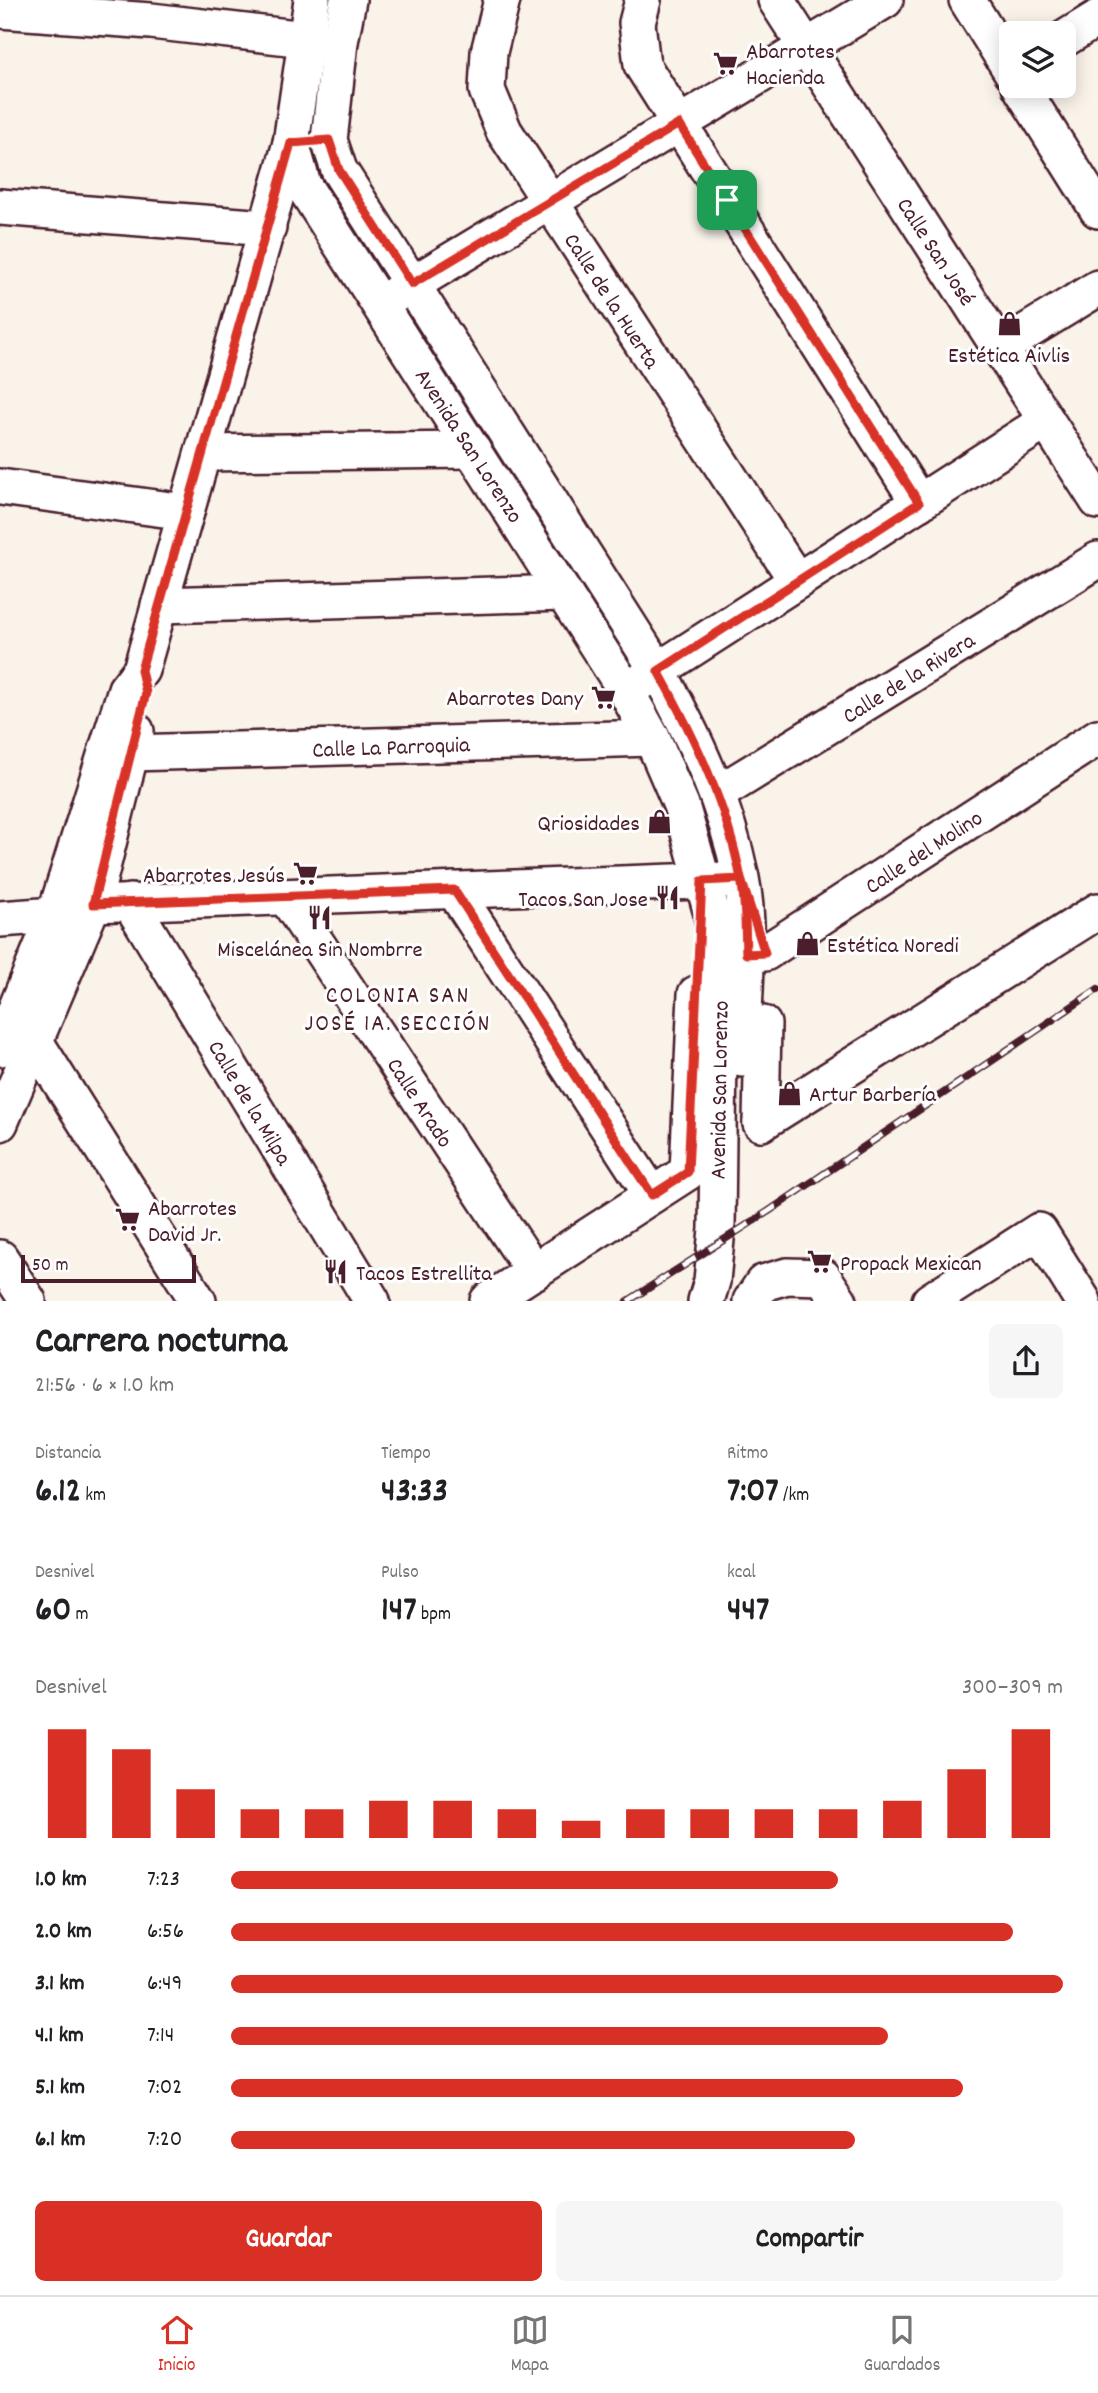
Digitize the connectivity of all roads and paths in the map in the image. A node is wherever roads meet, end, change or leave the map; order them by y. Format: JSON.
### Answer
{"nodes":[{"id":1,"x":312,"y":0,"type":"edge"},
{"id":2,"x":348,"y":0,"type":"edge"},
{"id":3,"x":502,"y":0,"type":"edge"},
{"id":4,"x":643,"y":0,"type":"edge"},
{"id":5,"x":776,"y":0,"type":"edge"},
{"id":6,"x":885,"y":0,"type":"edge"},
{"id":7,"x":967,"y":0,"type":"edge"},
{"id":8,"x":0,"y":10,"type":"edge"},
{"id":9,"x":151,"y":10,"type":"edge"},
{"id":10,"x":1098,"y":18,"type":"edge"},
{"id":11,"x":1076,"y":32,"type":"edge"},
{"id":12,"x":305,"y":39,"type":"junction"},
{"id":13,"x":806,"y":47,"type":"junction"},
{"id":14,"x":999,"y":51,"type":"edge"},
{"id":15,"x":1028,"y":98,"type":"edge"},
{"id":16,"x":679,"y":124,"type":"junction"},
{"id":17,"x":329,"y":140,"type":"junction"},
{"id":18,"x":291,"y":143,"type":"junction"},
{"id":19,"x":549,"y":202,"type":"junction"},
{"id":20,"x":0,"y":207,"type":"edge"},
{"id":21,"x":1098,"y":210,"type":"edge"},
{"id":22,"x":268,"y":228,"type":"junction"},
{"id":23,"x":412,"y":284,"type":"junction"},
{"id":24,"x":1098,"y":288,"type":"edge"},
{"id":25,"x":380,"y":304,"type":"junction"},
{"id":26,"x":1000,"y":348,"type":"junction"},
{"id":27,"x":1046,"y":421,"type":"junction"},
{"id":28,"x":473,"y":450,"type":"junction"},
{"id":29,"x":203,"y":453,"type":"junction"},
{"id":30,"x":534,"y":476,"type":"junction"},
{"id":31,"x":0,"y":487,"type":"edge"},
{"id":32,"x":503,"y":497,"type":"junction"},
{"id":33,"x":1098,"y":501,"type":"edge"},
{"id":34,"x":919,"y":503,"type":"junction"},
{"id":35,"x":186,"y":512,"type":"junction"},
{"id":36,"x":1098,"y":560,"type":"edge"},
{"id":37,"x":797,"y":582,"type":"junction"},
{"id":38,"x":564,"y":593,"type":"junction"},
{"id":39,"x":159,"y":605,"type":"junction"},
{"id":40,"x":141,"y":670,"type":"junction"},
{"id":41,"x":658,"y":671,"type":"junction"},
{"id":42,"x":626,"y":691,"type":"junction"},
{"id":43,"x":1098,"y":737,"type":"edge"},
{"id":44,"x":652,"y":738,"type":"junction"},
{"id":45,"x":130,"y":753,"type":"junction"},
{"id":46,"x":717,"y":794,"type":"junction"},
{"id":47,"x":741,"y":879,"type":"junction"},
{"id":48,"x":702,"y":881,"type":"junction"},
{"id":49,"x":454,"y":890,"type":"junction"},
{"id":50,"x":286,"y":897,"type":"junction"},
{"id":51,"x":130,"y":902,"type":"junction"},
{"id":52,"x":93,"y":904,"type":"junction"},
{"id":53,"x":1098,"y":911,"type":"edge"},
{"id":54,"x":55,"y":915,"type":"junction"},
{"id":55,"x":0,"y":919,"type":"edge"},
{"id":56,"x":755,"y":954,"type":"junction"},
{"id":57,"x":731,"y":1035,"type":"junction"},
{"id":58,"x":34,"y":1040,"type":"junction"},
{"id":59,"x":0,"y":1048,"type":"edge"},
{"id":60,"x":0,"y":1123,"type":"edge"},
{"id":61,"x":652,"y":1195,"type":"junction"},
{"id":62,"x":0,"y":1258,"type":"edge"},
{"id":63,"x":534,"y":1272,"type":"junction"},
{"id":64,"x":831,"y":1289,"type":"edge"},
{"id":65,"x":28,"y":1301,"type":"edge"},
{"id":66,"x":198,"y":1301,"type":"edge"},
{"id":67,"x":372,"y":1301,"type":"edge"},
{"id":68,"x":488,"y":1301,"type":"edge"},
{"id":69,"x":706,"y":1301,"type":"edge"},
{"id":70,"x":729,"y":1301,"type":"edge"},
{"id":71,"x":751,"y":1301,"type":"edge"},
{"id":72,"x":930,"y":1301,"type":"edge"},
{"id":73,"x":1083,"y":1301,"type":"edge"}],
"edges":[{"from":1,"to":12,"type":"street","name":"Avenida San Lorenzo"},
{"from":2,"to":17,"type":"street","name":"Avenida San Lorenzo"},
{"from":3,"to":19,"type":"street","name":"Calle de la Huerta"},
{"from":4,"to":16,"type":"street"},
{"from":5,"to":13,"type":"street","name":"Calle San José"},
{"from":6,"to":13,"type":"street"},
{"from":7,"to":14,"type":"street"},
{"from":8,"to":9,"type":"street"},
{"from":9,"to":12,"type":"street"},
{"from":10,"to":11,"type":"street"},
{"from":12,"to":18,"type":"street","name":"Avenida San Lorenzo"},
{"from":13,"to":16,"type":"street"},
{"from":13,"to":26,"type":"street","name":"Calle San José"},
{"from":15,"to":21,"type":"street"},
{"from":16,"to":19,"type":"street"},
{"from":16,"to":34,"type":"street"},
{"from":17,"to":18,"type":"street"},
{"from":17,"to":23,"type":"street","name":"Avenida San Lorenzo"},
{"from":18,"to":22,"type":"street"},
{"from":18,"to":25,"type":"street","name":"Avenida San Lorenzo"},
{"from":19,"to":23,"type":"street"},
{"from":19,"to":37,"type":"street","name":"Calle de la Huerta"},
{"from":20,"to":22,"type":"street"},
{"from":22,"to":29,"type":"street"},
{"from":23,"to":25,"type":"street"},
{"from":23,"to":30,"type":"street","name":"Avenida San Lorenzo"},
{"from":24,"to":26,"type":"street"},
{"from":25,"to":28,"type":"street","name":"Avenida San Lorenzo"},
{"from":26,"to":27,"type":"street","name":"Calle San José"},
{"from":27,"to":33,"type":"street","name":"Calle San José"},
{"from":27,"to":34,"type":"street"},
{"from":28,"to":29,"type":"street"},
{"from":28,"to":32,"type":"street","name":"Avenida San Lorenzo"},
{"from":29,"to":35,"type":"street"},
{"from":30,"to":32,"type":"street"},
{"from":30,"to":41,"type":"street","name":"Avenida San Lorenzo"},
{"from":31,"to":35,"type":"street"},
{"from":32,"to":38,"type":"street","name":"Avenida San Lorenzo"},
{"from":34,"to":37,"type":"street"},
{"from":35,"to":39,"type":"street"},
{"from":36,"to":46,"type":"street","name":"Calle de la Rivera"},
{"from":37,"to":41,"type":"street"},
{"from":38,"to":39,"type":"street"},
{"from":38,"to":42,"type":"street","name":"Avenida San Lorenzo"},
{"from":39,"to":40,"type":"street"},
{"from":40,"to":45,"type":"street"},
{"from":40,"to":54,"type":"street"},
{"from":41,"to":42,"type":"street"},
{"from":41,"to":46,"type":"street","name":"Avenida San Lorenzo"},
{"from":42,"to":44,"type":"street","name":"Avenida San Lorenzo"},
{"from":43,"to":56,"type":"street","name":"Calle del Molino"},
{"from":44,"to":45,"type":"street","name":"Calle La Parroquia"},
{"from":44,"to":48,"type":"street","name":"Avenida San Lorenzo"},
{"from":45,"to":52,"type":"street"},
{"from":46,"to":47,"type":"street","name":"Avenida San Lorenzo"},
{"from":47,"to":48,"type":"street"},
{"from":47,"to":56,"type":"street","name":"Avenida San Lorenzo"},
{"from":48,"to":49,"type":"street"},
{"from":48,"to":57,"type":"street","name":"Avenida San Lorenzo"},
{"from":48,"to":61,"type":"street","name":"Avenida San Lorenzo"},
{"from":49,"to":50,"type":"street"},
{"from":49,"to":61,"type":"street"},
{"from":50,"to":51,"type":"street"},
{"from":50,"to":63,"type":"street","name":"Calle Arado"},
{"from":51,"to":52,"type":"street"},
{"from":51,"to":67,"type":"street","name":"Calle de la Milpa"},
{"from":52,"to":54,"type":"street"},
{"from":52,"to":58,"type":"street"},
{"from":53,"to":56,"type":"street","name":"Avenida San Lorenzo"},
{"from":54,"to":55,"type":"street"},
{"from":54,"to":59,"type":"street"},
{"from":56,"to":57,"type":"street","name":"Avenida San Lorenzo"},
{"from":57,"to":69,"type":"street","name":"Avenida San Lorenzo"},
{"from":57,"to":70,"type":"street","name":"Avenida San Lorenzo"},
{"from":58,"to":60,"type":"street"},
{"from":58,"to":66,"type":"street"},
{"from":61,"to":63,"type":"street"},
{"from":62,"to":65,"type":"street"},
{"from":63,"to":68,"type":"street"},
{"from":64,"to":71,"type":"street"},
{"from":72,"to":73,"type":"street"}]}
